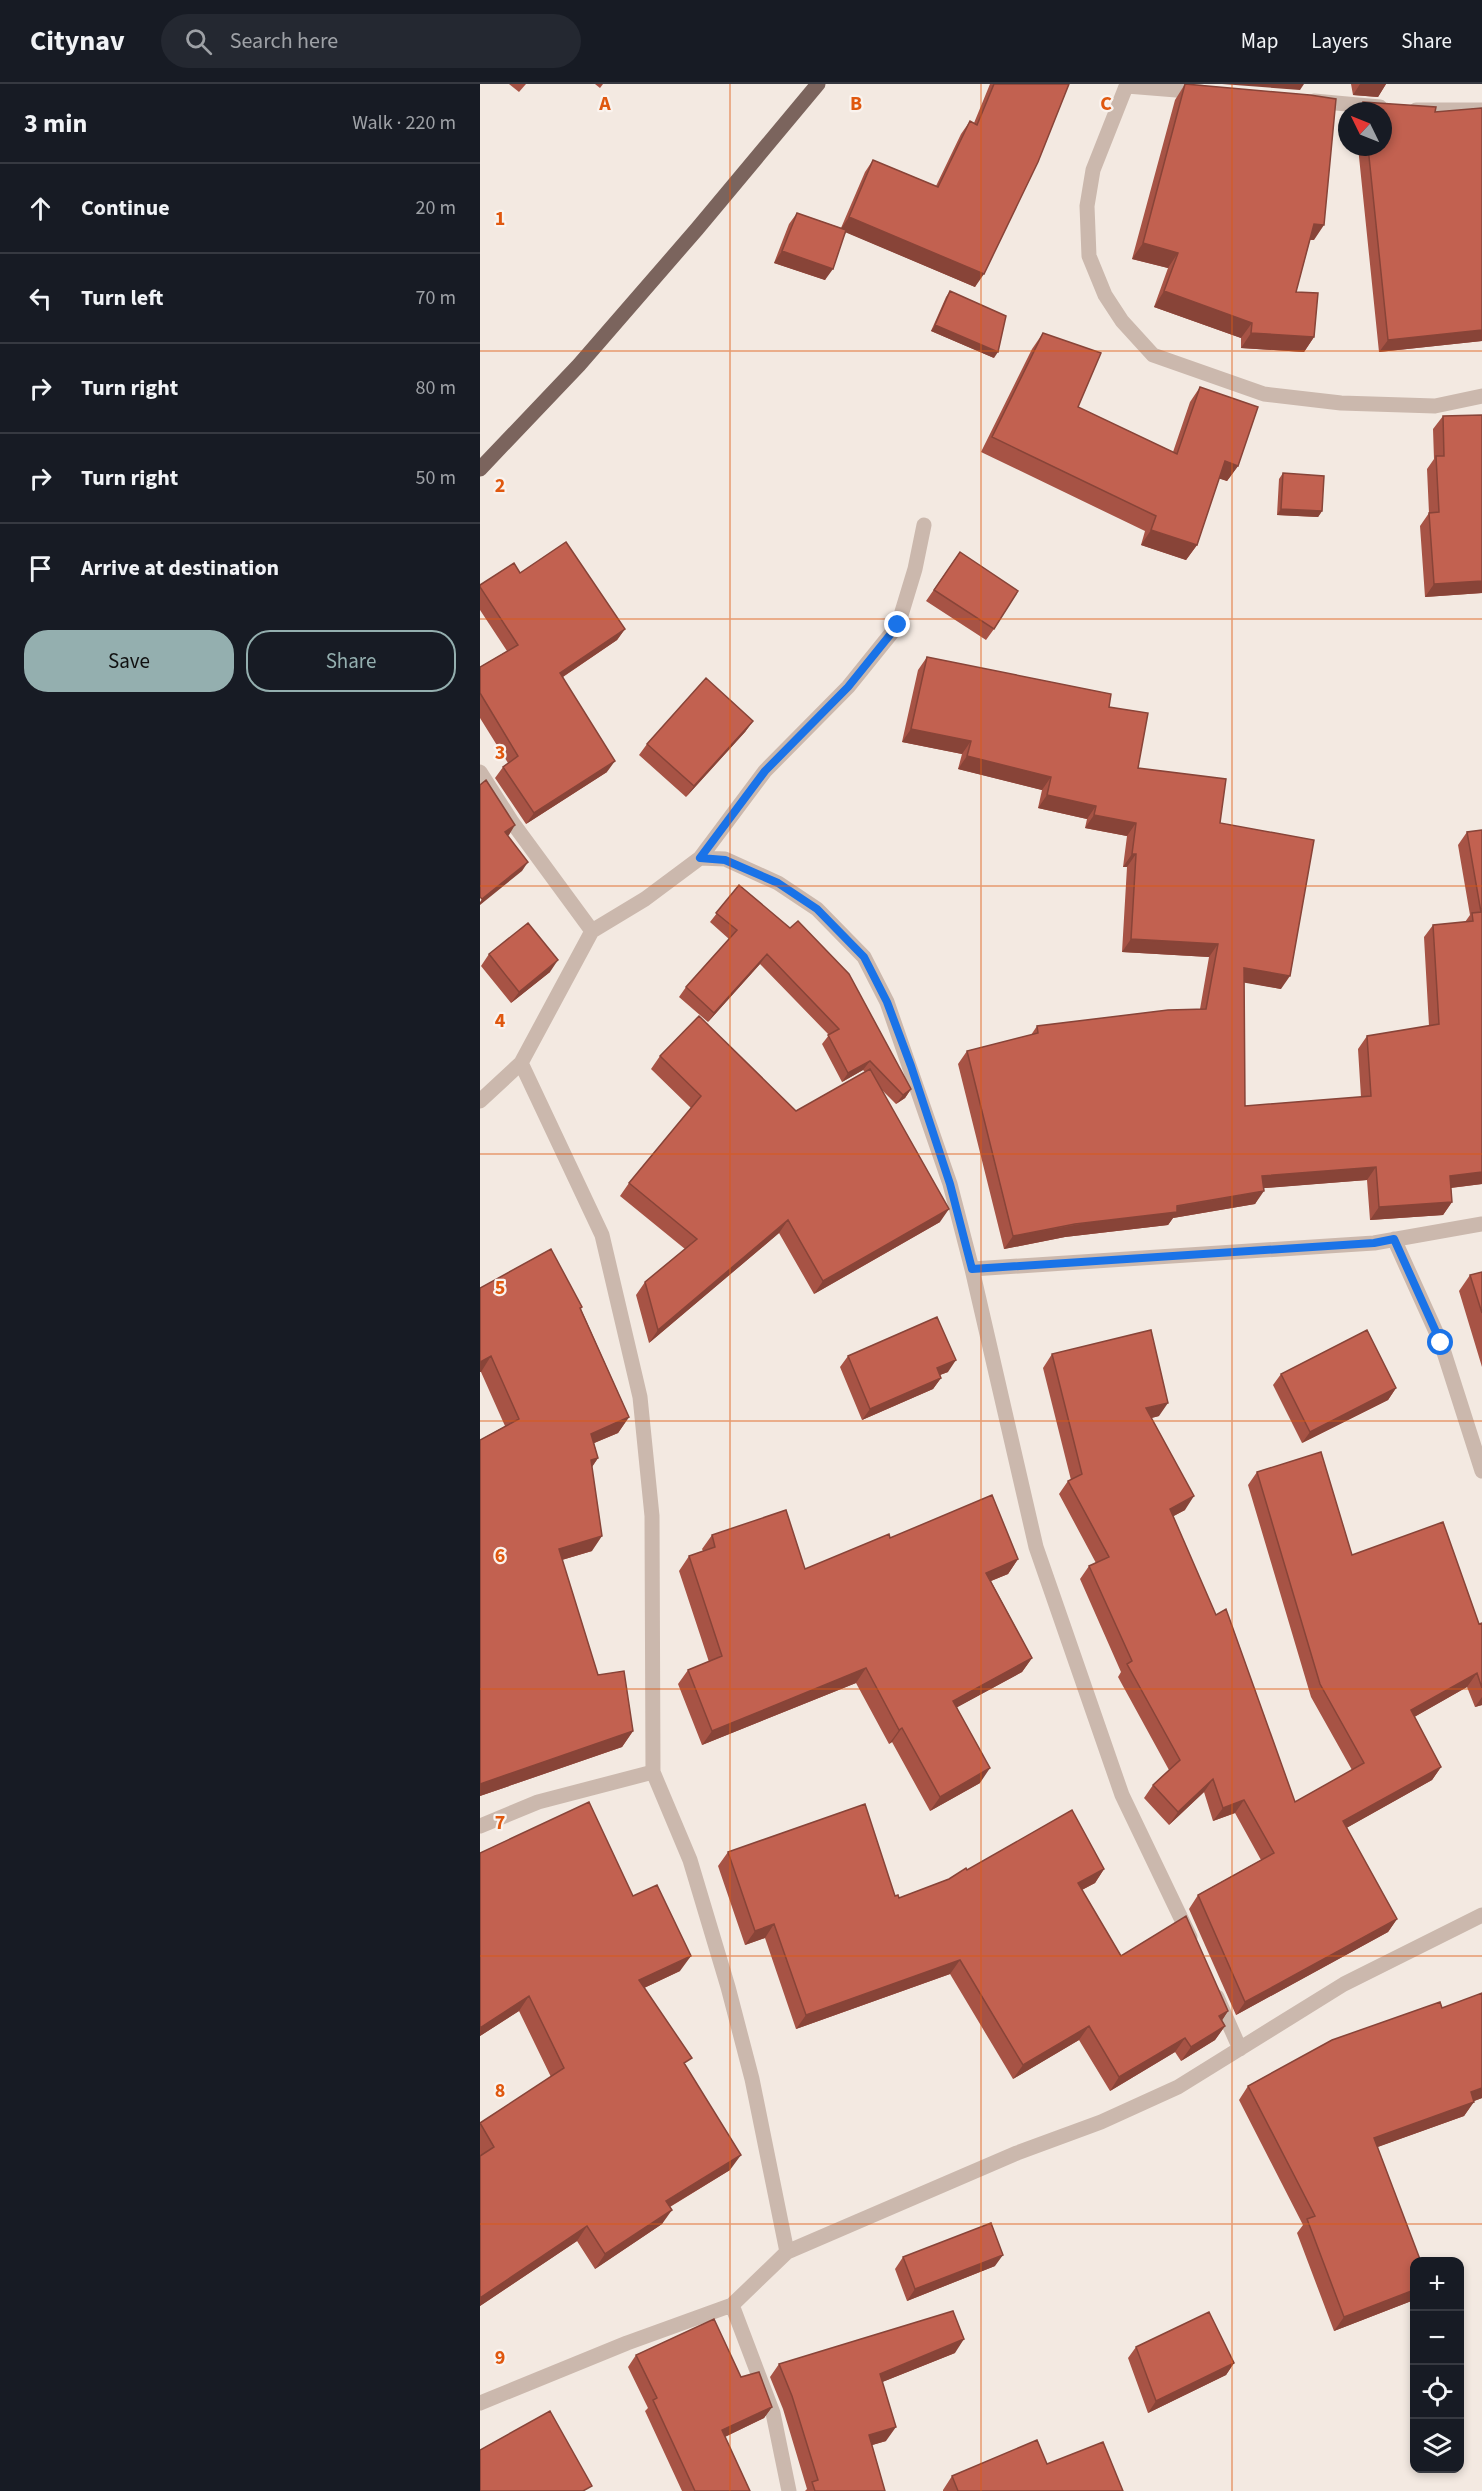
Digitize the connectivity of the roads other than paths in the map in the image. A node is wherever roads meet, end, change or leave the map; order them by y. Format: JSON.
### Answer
{"nodes":[{"id":1,"x":818,"y":84,"type":"edge"},
{"id":2,"x":1127,"y":85,"type":"edge"},
{"id":3,"x":1221,"y":94,"type":"edge"},
{"id":4,"x":1304,"y":100,"type":"edge"},
{"id":5,"x":1482,"y":110,"type":"edge"},
{"id":6,"x":1482,"y":396,"type":"edge"},
{"id":7,"x":480,"y":469,"type":"edge"},
{"id":8,"x":924,"y":525,"type":"dead end"},
{"id":9,"x":480,"y":772,"type":"edge"},
{"id":10,"x":700,"y":858,"type":"junction"},
{"id":11,"x":592,"y":931,"type":"junction"},
{"id":12,"x":521,"y":1063,"type":"junction"},
{"id":13,"x":480,"y":1101,"type":"edge"},
{"id":14,"x":1482,"y":1224,"type":"edge"},
{"id":15,"x":1394,"y":1239,"type":"junction"},
{"id":16,"x":972,"y":1269,"type":"junction"},
{"id":17,"x":1482,"y":1471,"type":"edge"},
{"id":18,"x":653,"y":1772,"type":"junction"},
{"id":19,"x":480,"y":1826,"type":"edge"},
{"id":20,"x":1482,"y":1915,"type":"edge"},
{"id":21,"x":1198,"y":1954,"type":"edge"},
{"id":22,"x":1212,"y":1986,"type":"edge"},
{"id":23,"x":1240,"y":2049,"type":"junction"},
{"id":24,"x":787,"y":2252,"type":"junction"},
{"id":25,"x":732,"y":2306,"type":"junction"},
{"id":26,"x":480,"y":2403,"type":"edge"},
{"id":27,"x":789,"y":2491,"type":"edge"}],
"edges":[{"from":1,"to":7,"type":"main road"},
{"from":2,"to":3,"type":"street"},
{"from":2,"to":6,"type":"street"},
{"from":4,"to":5,"type":"street"},
{"from":8,"to":10,"type":"street"},
{"from":9,"to":11,"type":"street"},
{"from":10,"to":11,"type":"street"},
{"from":10,"to":16,"type":"street"},
{"from":11,"to":12,"type":"street"},
{"from":12,"to":13,"type":"street"},
{"from":12,"to":18,"type":"street"},
{"from":14,"to":15,"type":"street"},
{"from":15,"to":16,"type":"street"},
{"from":15,"to":17,"type":"street"},
{"from":16,"to":21,"type":"street"},
{"from":18,"to":19,"type":"street"},
{"from":18,"to":24,"type":"street"},
{"from":20,"to":23,"type":"street"},
{"from":22,"to":23,"type":"street"},
{"from":23,"to":24,"type":"street"},
{"from":24,"to":25,"type":"street"},
{"from":25,"to":26,"type":"street"},
{"from":25,"to":27,"type":"street"}]}
